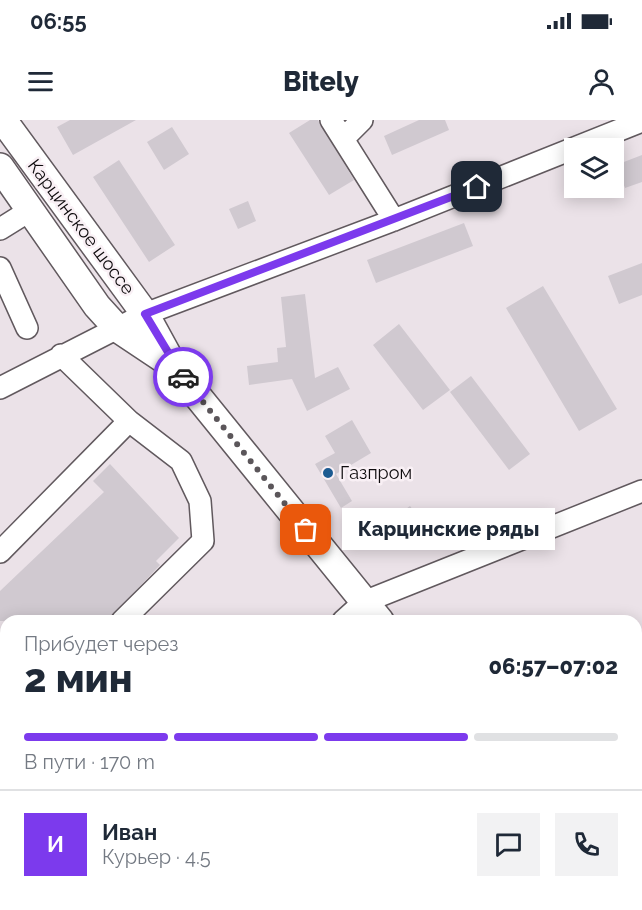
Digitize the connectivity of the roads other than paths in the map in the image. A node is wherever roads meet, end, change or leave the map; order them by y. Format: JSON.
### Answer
{"nodes":[{"id":1,"x":3,"y":120,"type":"edge"},
{"id":2,"x":331,"y":120,"type":"edge"},
{"id":3,"x":362,"y":120,"type":"edge"},
{"id":4,"x":642,"y":121,"type":"edge"},
{"id":5,"x":343,"y":139,"type":"junction"},
{"id":6,"x":0,"y":167,"type":"edge"},
{"id":7,"x":29,"y":211,"type":"junction"},
{"id":8,"x":394,"y":220,"type":"junction"},
{"id":9,"x":0,"y":229,"type":"edge"},
{"id":10,"x":0,"y":268,"type":"edge"},
{"id":11,"x":145,"y":314,"type":"junction"},
{"id":12,"x":27,"y":328,"type":"dead end"},
{"id":13,"x":117,"y":328,"type":"junction"},
{"id":14,"x":60,"y":355,"type":"junction"},
{"id":15,"x":174,"y":367,"type":"junction"},
{"id":16,"x":0,"y":388,"type":"edge"},
{"id":17,"x":129,"y":421,"type":"junction"},
{"id":18,"x":641,"y":495,"type":"edge"},
{"id":19,"x":0,"y":552,"type":"edge"},
{"id":20,"x":372,"y":611,"type":"edge"},
{"id":21,"x":130,"y":615,"type":"edge"}],
"edges":[{"from":1,"to":11,"type":"main road","name":"Карцинское шоссе"},
{"from":2,"to":5,"type":"street"},
{"from":3,"to":5,"type":"street"},
{"from":4,"to":8,"type":"street"},
{"from":5,"to":8,"type":"street"},
{"from":6,"to":7,"type":"main road","name":"Карцинское шоссе"},
{"from":7,"to":9,"type":"street"},
{"from":7,"to":13,"type":"main road","name":"Карцинское шоссе"},
{"from":8,"to":11,"type":"street"},
{"from":10,"to":12,"type":"street"},
{"from":11,"to":13,"type":"street"},
{"from":11,"to":15,"type":"main road","name":"Карцинское шоссе"},
{"from":13,"to":14,"type":"street"},
{"from":13,"to":15,"type":"main road","name":"Карцинское шоссе"},
{"from":14,"to":16,"type":"street"},
{"from":14,"to":17,"type":"street"},
{"from":15,"to":20,"type":"main road","name":"Карцинское шоссе"},
{"from":17,"to":19,"type":"street"},
{"from":17,"to":21,"type":"street"},
{"from":18,"to":20,"type":"street"}]}
